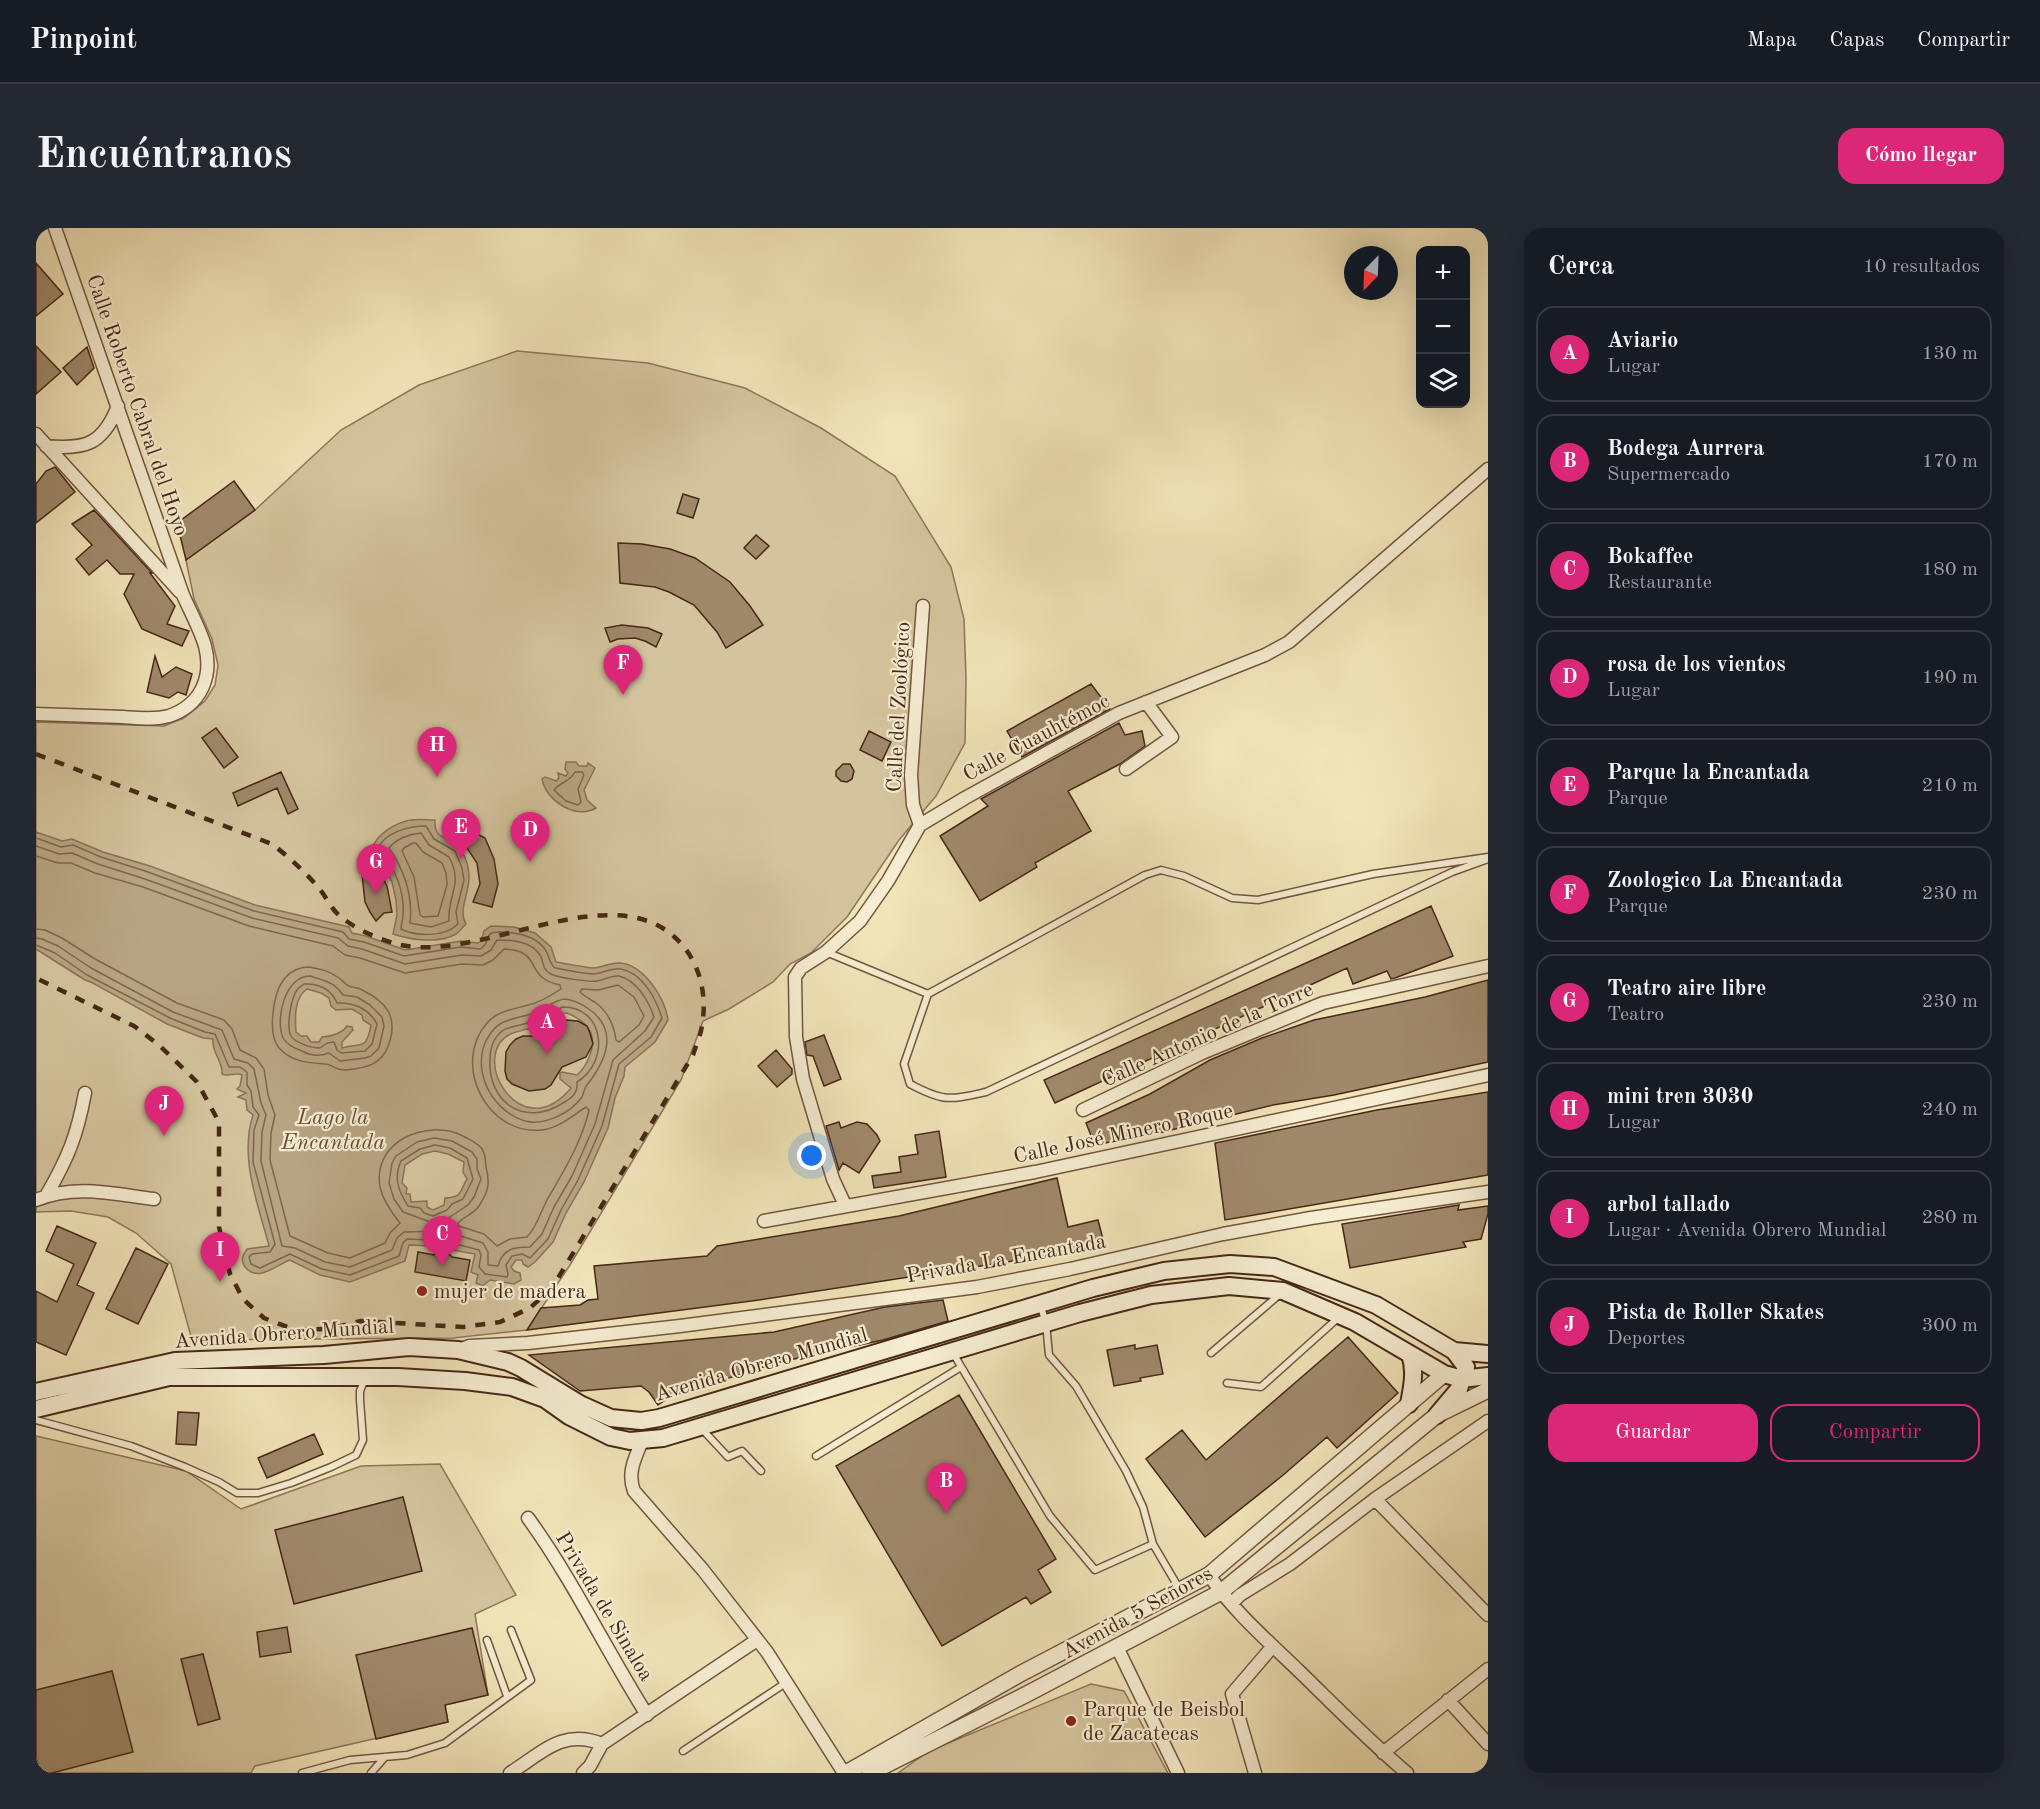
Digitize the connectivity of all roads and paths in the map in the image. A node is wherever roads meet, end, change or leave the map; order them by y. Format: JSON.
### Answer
{"nodes":[{"id":1,"x":55,"y":228,"type":"edge"},
{"id":2,"x":118,"y":406,"type":"junction"},
{"id":3,"x":36,"y":434,"type":"edge"},
{"id":4,"x":46,"y":446,"type":"junction"},
{"id":5,"x":1488,"y":469,"type":"edge"},
{"id":6,"x":183,"y":595,"type":"junction"},
{"id":7,"x":923,"y":606,"type":"dead end"},
{"id":8,"x":1146,"y":702,"type":"junction"},
{"id":9,"x":36,"y":714,"type":"edge"},
{"id":10,"x":1126,"y":769,"type":"dead end"},
{"id":11,"x":920,"y":825,"type":"junction"},
{"id":12,"x":1488,"y":858,"type":"edge"},
{"id":13,"x":826,"y":952,"type":"junction"},
{"id":14,"x":1488,"y":966,"type":"edge"},
{"id":15,"x":928,"y":994,"type":"junction"},
{"id":16,"x":1488,"y":1075,"type":"edge"},
{"id":17,"x":85,"y":1093,"type":"dead end"},
{"id":18,"x":1083,"y":1110,"type":"dead end"},
{"id":19,"x":1488,"y":1192,"type":"edge"},
{"id":20,"x":41,"y":1198,"type":"edge"},
{"id":21,"x":154,"y":1199,"type":"dead end"},
{"id":22,"x":845,"y":1205,"type":"junction"},
{"id":23,"x":764,"y":1221,"type":"dead end"},
{"id":24,"x":1283,"y":1291,"type":"junction"},
{"id":25,"x":1040,"y":1303,"type":"junction"},
{"id":26,"x":1340,"y":1316,"type":"junction"},
{"id":27,"x":1046,"y":1323,"type":"junction"},
{"id":28,"x":528,"y":1343,"type":"junction"},
{"id":29,"x":458,"y":1350,"type":"junction"},
{"id":30,"x":1454,"y":1351,"type":"junction"},
{"id":31,"x":1211,"y":1353,"type":"dead end"},
{"id":32,"x":1410,"y":1354,"type":"junction"},
{"id":33,"x":1488,"y":1354,"type":"edge"},
{"id":34,"x":957,"y":1360,"type":"junction"},
{"id":35,"x":1488,"y":1360,"type":"edge"},
{"id":36,"x":521,"y":1368,"type":"junction"},
{"id":37,"x":1464,"y":1373,"type":"junction"},
{"id":38,"x":1444,"y":1374,"type":"junction"},
{"id":39,"x":1488,"y":1376,"type":"edge"},
{"id":40,"x":366,"y":1377,"type":"junction"},
{"id":41,"x":1227,"y":1383,"type":"dead end"},
{"id":42,"x":1488,"y":1390,"type":"edge"},
{"id":43,"x":36,"y":1392,"type":"edge"},
{"id":44,"x":1409,"y":1404,"type":"junction"},
{"id":45,"x":36,"y":1409,"type":"edge"},
{"id":46,"x":1437,"y":1415,"type":"junction"},
{"id":47,"x":36,"y":1420,"type":"edge"},
{"id":48,"x":1488,"y":1421,"type":"edge"},
{"id":49,"x":701,"y":1427,"type":"junction"},
{"id":50,"x":642,"y":1441,"type":"junction"},
{"id":51,"x":816,"y":1456,"type":"dead end"},
{"id":52,"x":761,"y":1471,"type":"dead end"},
{"id":53,"x":1375,"y":1499,"type":"junction"},
{"id":54,"x":528,"y":1518,"type":"dead end"},
{"id":55,"x":1153,"y":1544,"type":"junction"},
{"id":56,"x":1209,"y":1575,"type":"junction"},
{"id":57,"x":1181,"y":1590,"type":"junction"},
{"id":58,"x":1226,"y":1598,"type":"junction"},
{"id":59,"x":1488,"y":1615,"type":"edge"},
{"id":60,"x":511,"y":1630,"type":"dead end"},
{"id":61,"x":487,"y":1640,"type":"dead end"},
{"id":62,"x":757,"y":1640,"type":"junction"},
{"id":63,"x":1274,"y":1646,"type":"junction"},
{"id":64,"x":1117,"y":1647,"type":"junction"},
{"id":65,"x":1488,"y":1669,"type":"edge"},
{"id":66,"x":1020,"y":1674,"type":"junction"},
{"id":67,"x":787,"y":1682,"type":"junction"},
{"id":68,"x":1027,"y":1694,"type":"junction"},
{"id":69,"x":507,"y":1696,"type":"junction"},
{"id":70,"x":1448,"y":1700,"type":"junction"},
{"id":71,"x":647,"y":1714,"type":"junction"},
{"id":72,"x":602,"y":1744,"type":"junction"},
{"id":73,"x":1488,"y":1744,"type":"edge"},
{"id":74,"x":683,"y":1751,"type":"dead end"},
{"id":75,"x":1383,"y":1753,"type":"junction"},
{"id":76,"x":386,"y":1756,"type":"junction"},
{"id":77,"x":302,"y":1773,"type":"edge"},
{"id":78,"x":371,"y":1773,"type":"edge"},
{"id":79,"x":510,"y":1773,"type":"edge"},
{"id":80,"x":583,"y":1773,"type":"edge"},
{"id":81,"x":845,"y":1773,"type":"edge"},
{"id":82,"x":870,"y":1773,"type":"edge"},
{"id":83,"x":1178,"y":1773,"type":"edge"},
{"id":84,"x":1255,"y":1773,"type":"edge"},
{"id":85,"x":1407,"y":1773,"type":"edge"}],
"edges":[{"from":1,"to":2,"type":"street","name":"Calle Roberto Cabral del Hoyo"},
{"from":2,"to":4,"type":"street"},
{"from":2,"to":6,"type":"street","name":"Calle Roberto Cabral del Hoyo"},
{"from":3,"to":4,"type":"street"},
{"from":4,"to":6,"type":"street"},
{"from":5,"to":8,"type":"street","name":"Calle Cuauhtémoc"},
{"from":6,"to":9,"type":"street"},
{"from":7,"to":11,"type":"street","name":"Calle del Zoológico"},
{"from":8,"to":10,"type":"street"},
{"from":8,"to":11,"type":"street","name":"Calle Cuauhtémoc"},
{"from":11,"to":13,"type":"street"},
{"from":12,"to":15,"type":"lane"},
{"from":12,"to":15,"type":"lane"},
{"from":13,"to":15,"type":"lane"},
{"from":13,"to":22,"type":"street"},
{"from":14,"to":18,"type":"street","name":"Calle Antonio de la Torre"},
{"from":16,"to":22,"type":"street","name":"Calle José Minero Roque"},
{"from":17,"to":20,"type":"street"},
{"from":19,"to":28,"type":"street","name":"Privada La Encantada"},
{"from":20,"to":21,"type":"street"},
{"from":22,"to":23,"type":"street","name":"Calle José Minero Roque"},
{"from":24,"to":26,"type":"main road","name":"Avenida Obrero Mundial"},
{"from":24,"to":27,"type":"main road","name":"Avenida Obrero Mundial"},
{"from":24,"to":31,"type":"lane"},
{"from":25,"to":27,"type":"lane"},
{"from":25,"to":30,"type":"main road","name":"Avenida Obrero Mundial"},
{"from":25,"to":36,"type":"main road","name":"Avenida Obrero Mundial"},
{"from":26,"to":32,"type":"main road","name":"Avenida Obrero Mundial"},
{"from":26,"to":41,"type":"lane"},
{"from":27,"to":34,"type":"main road","name":"Avenida Obrero Mundial"},
{"from":27,"to":55,"type":"lane"},
{"from":28,"to":29,"type":"street","name":"Privada La Encantada"},
{"from":28,"to":36,"type":"street"},
{"from":29,"to":36,"type":"main road","name":"Avenida Obrero Mundial"},
{"from":29,"to":43,"type":"main road","name":"Avenida Obrero Mundial"},
{"from":30,"to":33,"type":"main road","name":"Avenida Obrero Mundial"},
{"from":30,"to":37,"type":"main road"},
{"from":32,"to":38,"type":"main road","name":"Avenida Obrero Mundial"},
{"from":32,"to":44,"type":"main road"},
{"from":34,"to":49,"type":"main road","name":"Avenida Obrero Mundial"},
{"from":34,"to":51,"type":"lane"},
{"from":34,"to":55,"type":"lane"},
{"from":35,"to":37,"type":"main road"},
{"from":37,"to":38,"type":"main road","name":"Avenida Obrero Mundial"},
{"from":37,"to":39,"type":"main road","name":"Avenida Obrero Mundial"},
{"from":37,"to":46,"type":"main road"},
{"from":38,"to":44,"type":"street","name":"Avenida 5 Señores"},
{"from":40,"to":45,"type":"main road","name":"Avenida Obrero Mundial"},
{"from":40,"to":47,"type":"lane"},
{"from":40,"to":50,"type":"main road","name":"Avenida Obrero Mundial"},
{"from":42,"to":46,"type":"street","name":"Avenida 5 Señores"},
{"from":44,"to":56,"type":"street","name":"Avenida 5 Señores"},
{"from":46,"to":58,"type":"street","name":"Avenida 5 Señores"},
{"from":48,"to":53,"type":"street"},
{"from":49,"to":50,"type":"main road","name":"Avenida Obrero Mundial"},
{"from":49,"to":52,"type":"lane"},
{"from":50,"to":62,"type":"street"},
{"from":53,"to":58,"type":"street"},
{"from":53,"to":59,"type":"street"},
{"from":54,"to":71,"type":"street","name":"Privada de Sinaloa"},
{"from":55,"to":57,"type":"lane"},
{"from":56,"to":57,"type":"street","name":"Avenida 5 Señores"},
{"from":56,"to":58,"type":"street"},
{"from":57,"to":66,"type":"street","name":"Avenida 5 Señores"},
{"from":58,"to":63,"type":"street"},
{"from":58,"to":64,"type":"street","name":"Avenida 5 Señores"},
{"from":60,"to":69,"type":"lane"},
{"from":61,"to":69,"type":"lane"},
{"from":62,"to":67,"type":"street"},
{"from":62,"to":71,"type":"street"},
{"from":63,"to":75,"type":"street"},
{"from":63,"to":84,"type":"street"},
{"from":64,"to":68,"type":"street","name":"Avenida 5 Señores"},
{"from":64,"to":83,"type":"street"},
{"from":65,"to":70,"type":"street"},
{"from":66,"to":68,"type":"street"},
{"from":66,"to":81,"type":"street","name":"Avenida 5 Señores"},
{"from":67,"to":74,"type":"lane"},
{"from":67,"to":81,"type":"street"},
{"from":68,"to":82,"type":"street","name":"Avenida 5 Señores"},
{"from":69,"to":76,"type":"lane"},
{"from":70,"to":73,"type":"street"},
{"from":70,"to":75,"type":"street"},
{"from":71,"to":72,"type":"street"},
{"from":72,"to":79,"type":"street"},
{"from":72,"to":80,"type":"street"},
{"from":75,"to":85,"type":"street"},
{"from":76,"to":77,"type":"lane"},
{"from":76,"to":78,"type":"lane"}]}
